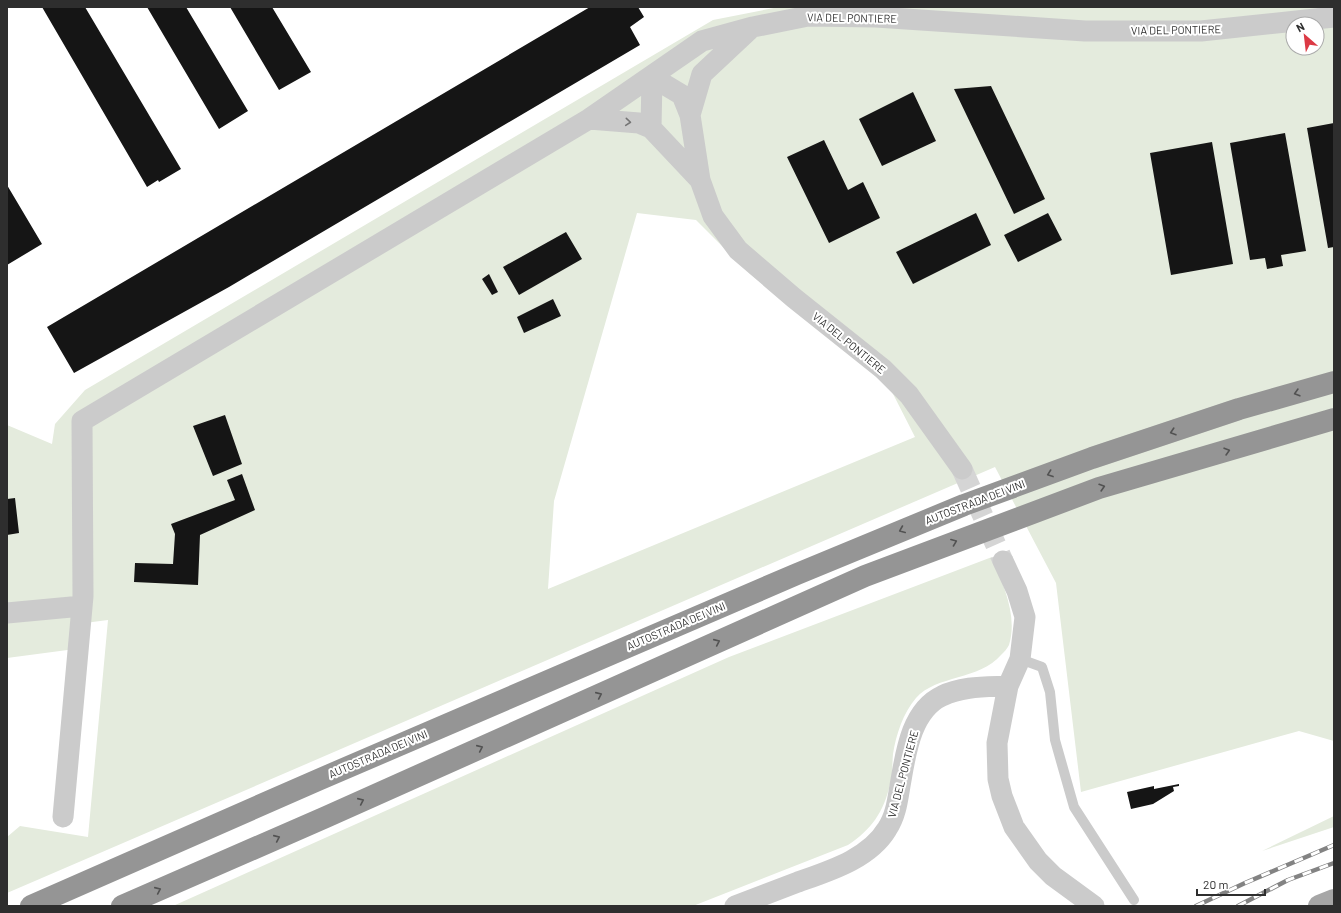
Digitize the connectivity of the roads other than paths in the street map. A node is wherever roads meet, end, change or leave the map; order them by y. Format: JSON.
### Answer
{"nodes":[{"id":1,"x":1334,"y":17,"type":"edge"},
{"id":2,"x":753,"y":27,"type":"junction"},
{"id":3,"x":652,"y":77,"type":"junction"},
{"id":4,"x":690,"y":115,"type":"junction"},
{"id":5,"x":589,"y":118,"type":"junction"},
{"id":6,"x":651,"y":128,"type":"junction"},
{"id":7,"x":700,"y":180,"type":"junction"},
{"id":8,"x":1334,"y":382,"type":"edge"},
{"id":9,"x":1334,"y":419,"type":"edge"},
{"id":10,"x":962,"y":469,"type":"tunnel mouth"},
{"id":11,"x":1003,"y":561,"type":"tunnel mouth"},
{"id":12,"x":82,"y":606,"type":"junction"},
{"id":13,"x":7,"y":613,"type":"edge"},
{"id":14,"x":1020,"y":659,"type":"junction"},
{"id":15,"x":1008,"y":686,"type":"junction"},
{"id":16,"x":63,"y":817,"type":"dead end"},
{"id":17,"x":1134,"y":900,"type":"dead end"},
{"id":18,"x":1334,"y":900,"type":"edge"},
{"id":19,"x":31,"y":906,"type":"edge"},
{"id":20,"x":122,"y":906,"type":"edge"},
{"id":21,"x":735,"y":906,"type":"edge"},
{"id":22,"x":1094,"y":906,"type":"edge"},
{"id":23,"x":1319,"y":906,"type":"edge"}],
"edges":[{"from":1,"to":2,"type":"street","name":"VIA DEL PONTIERE"},
{"from":2,"to":3,"type":"street"},
{"from":2,"to":4,"type":"street","name":"VIA DEL PONTIERE"},
{"from":3,"to":4,"type":"street"},
{"from":3,"to":5,"type":"street"},
{"from":3,"to":6,"type":"street"},
{"from":4,"to":7,"type":"street","name":"VIA DEL PONTIERE"},
{"from":5,"to":6,"type":"street","one_way":true},
{"from":5,"to":12,"type":"street"},
{"from":6,"to":7,"type":"street"},
{"from":7,"to":10,"type":"street","name":"VIA DEL PONTIERE"},
{"from":8,"to":19,"type":"highway","name":"AUTOSTRADA DEI VINI","one_way":true},
{"from":20,"to":9,"type":"highway","one_way":true},
{"from":11,"to":14,"type":"street"},
{"from":12,"to":13,"type":"street"},
{"from":12,"to":16,"type":"street"},
{"from":14,"to":15,"type":"street"},
{"from":14,"to":17,"type":"lane"},
{"from":15,"to":21,"type":"street","name":"VIA DEL PONTIERE"},
{"from":15,"to":22,"type":"street"},
{"from":18,"to":23,"type":"main road"}]}
